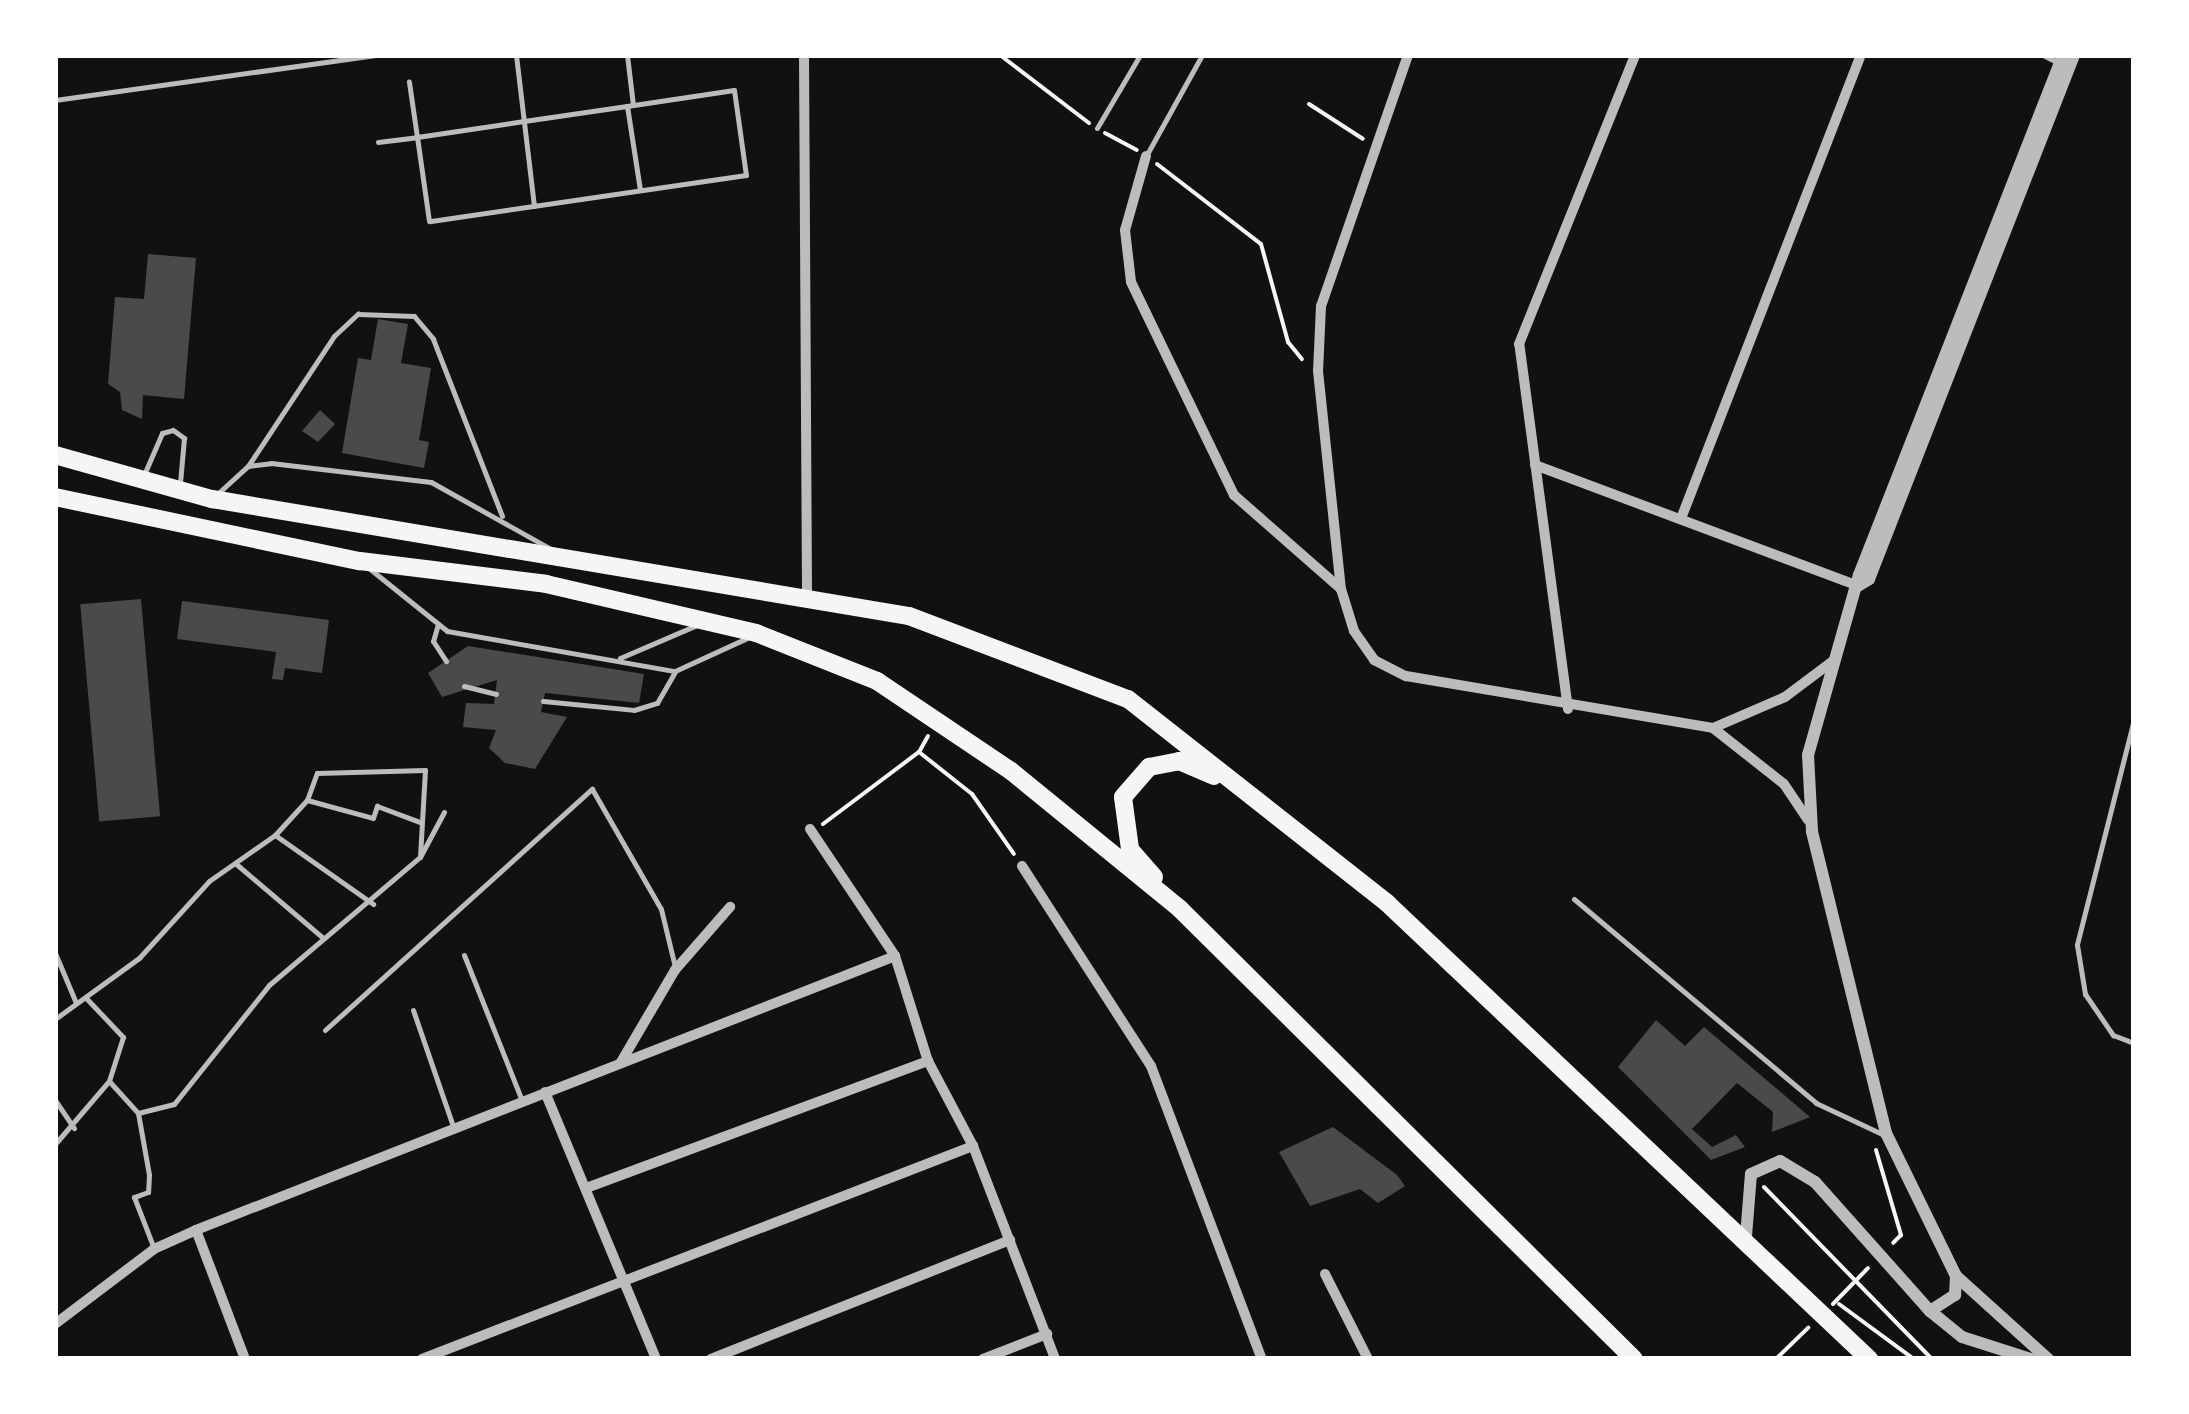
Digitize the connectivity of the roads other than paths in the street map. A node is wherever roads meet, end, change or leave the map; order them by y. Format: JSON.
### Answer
{"nodes":[{"id":1,"x":376,"y":55,"type":"edge"},
{"id":2,"x":516,"y":55,"type":"edge"},
{"id":3,"x":626,"y":55,"type":"edge"},
{"id":4,"x":804,"y":55,"type":"edge"},
{"id":5,"x":1140,"y":55,"type":"edge"},
{"id":6,"x":1202,"y":55,"type":"edge"},
{"id":7,"x":1408,"y":55,"type":"edge"},
{"id":8,"x":1635,"y":55,"type":"edge"},
{"id":9,"x":1861,"y":55,"type":"edge"},
{"id":10,"x":2043,"y":55,"type":"edge"},
{"id":11,"x":2066,"y":60,"type":"edge"},
{"id":12,"x":409,"y":82,"type":"dead end"},
{"id":13,"x":55,"y":100,"type":"edge"},
{"id":14,"x":630,"y":105,"type":"junction"},
{"id":15,"x":524,"y":121,"type":"junction"},
{"id":16,"x":1096,"y":128,"type":"road end"},
{"id":17,"x":417,"y":137,"type":"junction"},
{"id":18,"x":378,"y":142,"type":"dead end"},
{"id":19,"x":1146,"y":156,"type":"joint"},
{"id":20,"x":640,"y":190,"type":"junction"},
{"id":21,"x":534,"y":206,"type":"junction"},
{"id":22,"x":55,"y":455,"type":"edge"},
{"id":23,"x":1535,"y":465,"type":"junction"},
{"id":24,"x":248,"y":466,"type":"junction"},
{"id":25,"x":141,"y":482,"type":"junction"},
{"id":26,"x":178,"y":491,"type":"junction"},
{"id":27,"x":55,"y":497,"type":"edge"},
{"id":28,"x":212,"y":499,"type":"junction"},
{"id":29,"x":502,"y":516,"type":"junction"},
{"id":30,"x":1682,"y":516,"type":"junction"},
{"id":31,"x":556,"y":552,"type":"junction"},
{"id":32,"x":360,"y":561,"type":"junction"},
{"id":33,"x":1858,"y":586,"type":"junction"},
{"id":34,"x":1341,"y":589,"type":"junction"},
{"id":35,"x":807,"y":592,"type":"junction"},
{"id":36,"x":708,"y":621,"type":"junction"},
{"id":37,"x":438,"y":624,"type":"junction"},
{"id":38,"x":756,"y":633,"type":"junction"},
{"id":39,"x":617,"y":660,"type":"junction"},
{"id":40,"x":446,"y":661,"type":"dead end"},
{"id":41,"x":1833,"y":661,"type":"junction"},
{"id":42,"x":675,"y":671,"type":"junction"},
{"id":43,"x":464,"y":686,"type":"dead end"},
{"id":44,"x":496,"y":694,"type":"dead end"},
{"id":45,"x":543,"y":701,"type":"dead end"},
{"id":46,"x":1568,"y":709,"type":"junction"},
{"id":47,"x":2134,"y":719,"type":"edge"},
{"id":48,"x":1713,"y":728,"type":"junction"},
{"id":49,"x":1238,"y":786,"type":"junction"},
{"id":50,"x":307,"y":800,"type":"junction"},
{"id":51,"x":444,"y":812,"type":"dead end"},
{"id":52,"x":420,"y":822,"type":"junction"},
{"id":53,"x":810,"y":828,"type":"road end"},
{"id":54,"x":1812,"y":830,"type":"junction"},
{"id":55,"x":275,"y":834,"type":"junction"},
{"id":56,"x":420,"y":858,"type":"junction"},
{"id":57,"x":235,"y":863,"type":"junction"},
{"id":58,"x":1022,"y":866,"type":"road end"},
{"id":59,"x":1574,"y":899,"type":"dead end"},
{"id":60,"x":374,"y":904,"type":"junction"},
{"id":61,"x":730,"y":907,"type":"dead end"},
{"id":62,"x":1180,"y":910,"type":"junction"},
{"id":63,"x":323,"y":938,"type":"junction"},
{"id":64,"x":55,"y":953,"type":"edge"},
{"id":65,"x":464,"y":955,"type":"dead end"},
{"id":66,"x":895,"y":956,"type":"junction"},
{"id":67,"x":676,"y":970,"type":"junction"},
{"id":68,"x":86,"y":998,"type":"junction"},
{"id":69,"x":76,"y":1004,"type":"junction"},
{"id":70,"x":413,"y":1010,"type":"dead end"},
{"id":71,"x":55,"y":1019,"type":"edge"},
{"id":72,"x":325,"y":1030,"type":"dead end"},
{"id":73,"x":2134,"y":1042,"type":"edge"},
{"id":74,"x":928,"y":1061,"type":"junction"},
{"id":75,"x":620,"y":1063,"type":"junction"},
{"id":76,"x":109,"y":1081,"type":"junction"},
{"id":77,"x":545,"y":1092,"type":"junction"},
{"id":78,"x":55,"y":1100,"type":"edge"},
{"id":79,"x":524,"y":1106,"type":"junction"},
{"id":80,"x":138,"y":1112,"type":"junction"},
{"id":81,"x":74,"y":1128,"type":"junction"},
{"id":82,"x":455,"y":1132,"type":"junction"},
{"id":83,"x":1886,"y":1133,"type":"junction"},
{"id":84,"x":55,"y":1144,"type":"edge"},
{"id":85,"x":972,"y":1146,"type":"junction"},
{"id":86,"x":589,"y":1188,"type":"junction"},
{"id":87,"x":196,"y":1230,"type":"junction"},
{"id":88,"x":1746,"y":1236,"type":"junction"},
{"id":89,"x":1010,"y":1240,"type":"junction"},
{"id":90,"x":154,"y":1249,"type":"junction"},
{"id":91,"x":1324,"y":1274,"type":"dead end"},
{"id":92,"x":1956,"y":1276,"type":"junction"},
{"id":93,"x":630,"y":1280,"type":"junction"},
{"id":94,"x":1930,"y":1311,"type":"junction"},
{"id":95,"x":1830,"y":1319,"type":"junction"},
{"id":96,"x":55,"y":1324,"type":"edge"},
{"id":97,"x":1047,"y":1334,"type":"junction"},
{"id":98,"x":245,"y":1359,"type":"edge"},
{"id":99,"x":422,"y":1359,"type":"edge"},
{"id":100,"x":656,"y":1359,"type":"edge"},
{"id":101,"x":711,"y":1359,"type":"edge"},
{"id":102,"x":983,"y":1359,"type":"edge"},
{"id":103,"x":1055,"y":1359,"type":"edge"},
{"id":104,"x":1262,"y":1359,"type":"edge"},
{"id":105,"x":1368,"y":1359,"type":"edge"},
{"id":106,"x":1634,"y":1359,"type":"edge"},
{"id":107,"x":1870,"y":1359,"type":"edge"},
{"id":108,"x":1884,"y":1359,"type":"edge"},
{"id":109,"x":2030,"y":1359,"type":"edge"},
{"id":110,"x":2048,"y":1359,"type":"edge"}],
"edges":[{"from":1,"to":13,"type":"lane"},
{"from":2,"to":15,"type":"lane"},
{"from":3,"to":14,"type":"lane"},
{"from":4,"to":35,"type":"street"},
{"from":5,"to":16,"type":"lane"},
{"from":6,"to":19,"type":"lane"},
{"from":7,"to":34,"type":"street"},
{"from":8,"to":23,"type":"street"},
{"from":9,"to":30,"type":"street"},
{"from":10,"to":11,"type":"lane"},
{"from":11,"to":33,"type":"street"},
{"from":12,"to":17,"type":"lane"},
{"from":14,"to":15,"type":"lane"},
{"from":14,"to":20,"type":"lane"},
{"from":14,"to":20,"type":"lane"},
{"from":15,"to":17,"type":"lane"},
{"from":15,"to":21,"type":"lane"},
{"from":17,"to":18,"type":"lane"},
{"from":17,"to":21,"type":"lane"},
{"from":19,"to":34,"type":"street"},
{"from":20,"to":21,"type":"lane"},
{"from":22,"to":25,"type":"highway"},
{"from":23,"to":30,"type":"street"},
{"from":23,"to":46,"type":"street"},
{"from":24,"to":28,"type":"lane"},
{"from":24,"to":29,"type":"lane"},
{"from":24,"to":29,"type":"lane"},
{"from":25,"to":26,"type":"highway"},
{"from":25,"to":26,"type":"lane"},
{"from":26,"to":28,"type":"highway"},
{"from":27,"to":32,"type":"highway"},
{"from":28,"to":31,"type":"highway"},
{"from":29,"to":31,"type":"lane"},
{"from":30,"to":33,"type":"street"},
{"from":31,"to":35,"type":"highway"},
{"from":32,"to":36,"type":"highway"},
{"from":32,"to":37,"type":"lane"},
{"from":33,"to":41,"type":"street"},
{"from":34,"to":46,"type":"street"},
{"from":35,"to":49,"type":"highway"},
{"from":36,"to":38,"type":"highway"},
{"from":36,"to":39,"type":"lane"},
{"from":37,"to":39,"type":"lane"},
{"from":37,"to":40,"type":"lane"},
{"from":38,"to":42,"type":"lane"},
{"from":38,"to":62,"type":"highway"},
{"from":39,"to":42,"type":"lane"},
{"from":41,"to":48,"type":"street"},
{"from":41,"to":54,"type":"street"},
{"from":42,"to":45,"type":"lane"},
{"from":43,"to":44,"type":"lane"},
{"from":46,"to":48,"type":"street"},
{"from":47,"to":73,"type":"lane"},
{"from":48,"to":54,"type":"street"},
{"from":49,"to":62,"type":"highway"},
{"from":49,"to":88,"type":"highway"},
{"from":50,"to":52,"type":"lane"},
{"from":50,"to":52,"type":"lane"},
{"from":50,"to":55,"type":"lane"},
{"from":51,"to":56,"type":"lane"},
{"from":52,"to":56,"type":"lane"},
{"from":53,"to":66,"type":"street"},
{"from":54,"to":83,"type":"street"},
{"from":55,"to":57,"type":"lane"},
{"from":55,"to":60,"type":"lane"},
{"from":56,"to":60,"type":"lane"},
{"from":57,"to":63,"type":"lane"},
{"from":57,"to":68,"type":"lane"},
{"from":58,"to":104,"type":"street"},
{"from":59,"to":83,"type":"lane"},
{"from":60,"to":63,"type":"lane"},
{"from":61,"to":67,"type":"street"},
{"from":62,"to":106,"type":"highway"},
{"from":63,"to":80,"type":"lane"},
{"from":64,"to":69,"type":"lane"},
{"from":65,"to":79,"type":"lane"},
{"from":66,"to":74,"type":"street"},
{"from":66,"to":75,"type":"street"},
{"from":67,"to":72,"type":"lane"},
{"from":67,"to":75,"type":"street"},
{"from":68,"to":69,"type":"lane"},
{"from":68,"to":76,"type":"lane"},
{"from":69,"to":71,"type":"lane"},
{"from":70,"to":82,"type":"lane"},
{"from":74,"to":85,"type":"street"},
{"from":74,"to":86,"type":"street"},
{"from":75,"to":77,"type":"street"},
{"from":76,"to":80,"type":"lane"},
{"from":76,"to":81,"type":"lane"},
{"from":77,"to":79,"type":"street"},
{"from":77,"to":86,"type":"street"},
{"from":78,"to":81,"type":"lane"},
{"from":79,"to":82,"type":"street"},
{"from":80,"to":90,"type":"lane"},
{"from":81,"to":84,"type":"lane"},
{"from":82,"to":87,"type":"street"},
{"from":83,"to":92,"type":"street"},
{"from":85,"to":89,"type":"street"},
{"from":85,"to":93,"type":"street"},
{"from":86,"to":93,"type":"street"},
{"from":87,"to":90,"type":"street"},
{"from":87,"to":98,"type":"street"},
{"from":88,"to":94,"type":"street"},
{"from":88,"to":95,"type":"highway"},
{"from":89,"to":97,"type":"street"},
{"from":89,"to":101,"type":"street"},
{"from":90,"to":96,"type":"street"},
{"from":91,"to":105,"type":"street"},
{"from":92,"to":94,"type":"street"},
{"from":92,"to":110,"type":"street"},
{"from":93,"to":99,"type":"street"},
{"from":93,"to":100,"type":"street"},
{"from":94,"to":109,"type":"street"},
{"from":95,"to":107,"type":"highway"},
{"from":95,"to":108,"type":"highway"},
{"from":97,"to":102,"type":"street"},
{"from":97,"to":103,"type":"street"}]}
